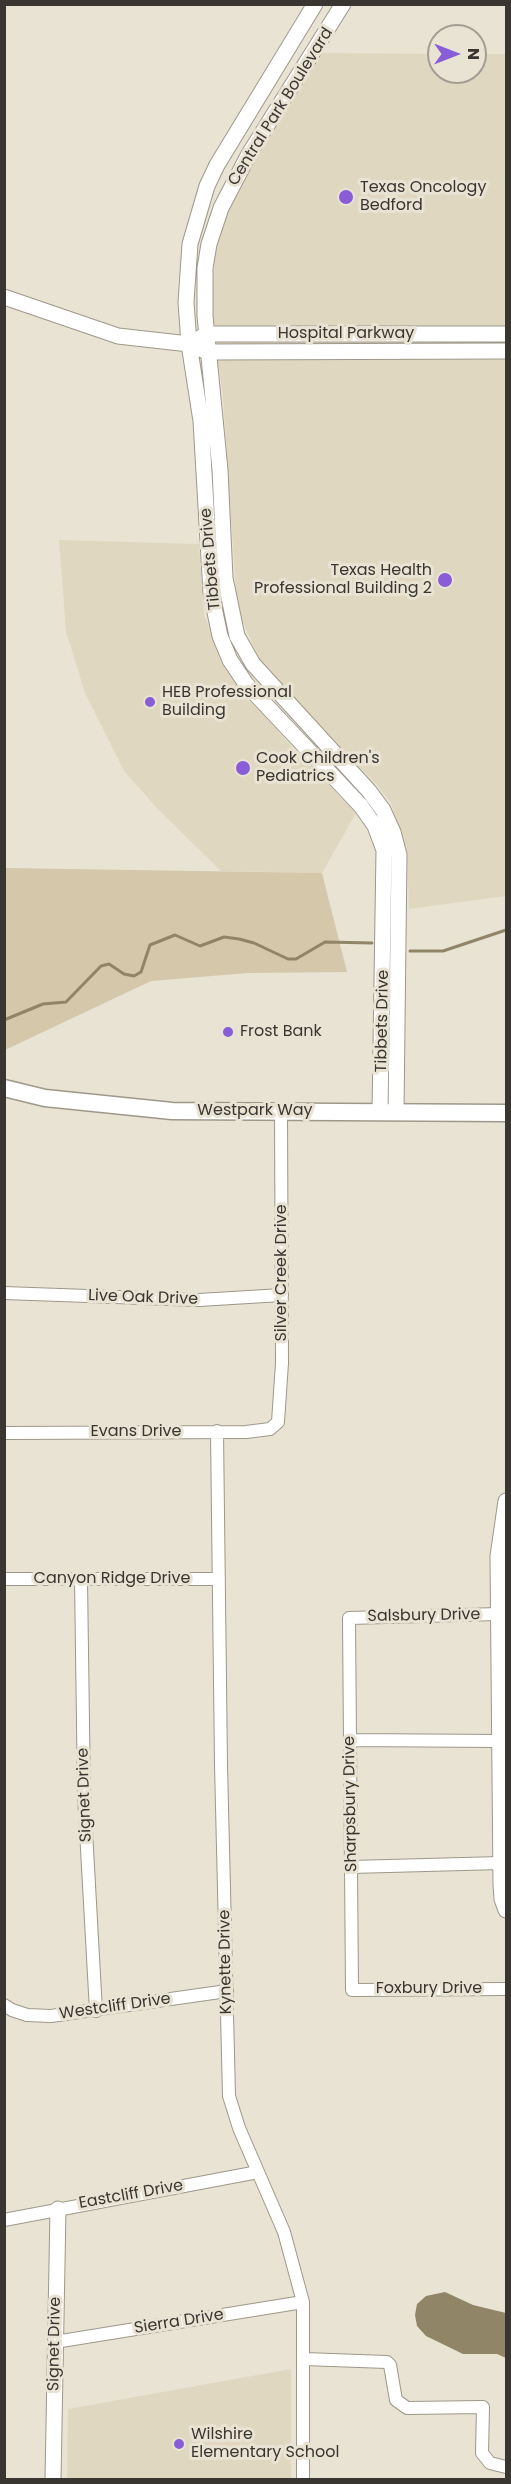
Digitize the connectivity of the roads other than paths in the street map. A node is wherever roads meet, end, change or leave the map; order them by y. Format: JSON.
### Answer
{"nodes":[{"id":1,"x":315,"y":4,"type":"edge"},
{"id":2,"x":343,"y":4,"type":"edge"},
{"id":3,"x":203,"y":199,"type":"junction"},
{"id":4,"x":223,"y":203,"type":"junction"},
{"id":5,"x":4,"y":297,"type":"edge"},
{"id":6,"x":206,"y":334,"type":"junction"},
{"id":7,"x":507,"y":334,"type":"edge"},
{"id":8,"x":394,"y":342,"type":"junction"},
{"id":9,"x":189,"y":344,"type":"junction"},
{"id":10,"x":507,"y":351,"type":"edge"},
{"id":11,"x":207,"y":352,"type":"junction"},
{"id":12,"x":213,"y":499,"type":"junction"},
{"id":13,"x":220,"y":636,"type":"junction"},
{"id":14,"x":237,"y":636,"type":"junction"},
{"id":15,"x":268,"y":682,"type":"junction"},
{"id":16,"x":255,"y":694,"type":"junction"},
{"id":17,"x":358,"y":779,"type":"junction"},
{"id":18,"x":347,"y":790,"type":"junction"},
{"id":19,"x":392,"y":879,"type":"junction"},
{"id":20,"x":4,"y":1088,"type":"edge"},
{"id":21,"x":281,"y":1110,"type":"junction"},
{"id":22,"x":388,"y":1111,"type":"junction"},
{"id":23,"x":507,"y":1113,"type":"edge"},
{"id":24,"x":4,"y":1293,"type":"edge"},
{"id":25,"x":282,"y":1295,"type":"junction"},
{"id":26,"x":267,"y":1430,"type":"joint"},
{"id":27,"x":217,"y":1431,"type":"junction"},
{"id":28,"x":4,"y":1433,"type":"edge"},
{"id":29,"x":507,"y":1501,"type":"edge"},
{"id":30,"x":4,"y":1579,"type":"edge"},
{"id":31,"x":81,"y":1579,"type":"junction"},
{"id":32,"x":219,"y":1579,"type":"junction"},
{"id":33,"x":498,"y":1614,"type":"junction"},
{"id":34,"x":349,"y":1618,"type":"joint"},
{"id":35,"x":350,"y":1740,"type":"junction"},
{"id":36,"x":500,"y":1741,"type":"junction"},
{"id":37,"x":501,"y":1863,"type":"junction"},
{"id":38,"x":351,"y":1867,"type":"junction"},
{"id":39,"x":507,"y":1910,"type":"edge"},
{"id":40,"x":507,"y":1989,"type":"edge"},
{"id":41,"x":352,"y":1990,"type":"joint"},
{"id":42,"x":227,"y":1991,"type":"junction"},
{"id":43,"x":4,"y":2005,"type":"edge"},
{"id":44,"x":96,"y":2011,"type":"junction"},
{"id":45,"x":258,"y":2172,"type":"junction"},
{"id":46,"x":58,"y":2209,"type":"junction"},
{"id":47,"x":4,"y":2220,"type":"edge"},
{"id":48,"x":303,"y":2302,"type":"junction"},
{"id":49,"x":56,"y":2342,"type":"junction"},
{"id":50,"x":304,"y":2360,"type":"junction"},
{"id":51,"x":507,"y":2467,"type":"edge"},
{"id":52,"x":53,"y":2480,"type":"edge"},
{"id":53,"x":303,"y":2480,"type":"edge"}],
"edges":[{"from":1,"to":3,"type":"street","name":"Central Park Boulevard"},
{"from":2,"to":4,"type":"street","name":"Central Park Boulevard"},
{"from":3,"to":4,"type":"street"},
{"from":3,"to":9,"type":"street","name":"Central Park Boulevard"},
{"from":4,"to":6,"type":"street","name":"Central Park Boulevard"},
{"from":5,"to":9,"type":"street","name":"Hospital Parkway"},
{"from":6,"to":8,"type":"street","name":"Hospital Parkway"},
{"from":6,"to":9,"type":"street"},
{"from":6,"to":11,"type":"street","name":"Central Park Boulevard"},
{"from":7,"to":8,"type":"street","name":"Hospital Parkway"},
{"from":8,"to":10,"type":"street","name":"Hospital Parkway"},
{"from":8,"to":11,"type":"street","name":"Hospital Parkway"},
{"from":9,"to":11,"type":"street","name":"Hospital Parkway"},
{"from":9,"to":12,"type":"street","name":"Tibbets Drive"},
{"from":11,"to":12,"type":"street","name":"Tibbets Drive"},
{"from":12,"to":13,"type":"street","name":"Tibbets Drive"},
{"from":12,"to":14,"type":"street","name":"Tibbets Drive"},
{"from":13,"to":14,"type":"street"},
{"from":13,"to":16,"type":"street","name":"Tibbets Drive"},
{"from":14,"to":15,"type":"street","name":"Tibbets Drive"},
{"from":15,"to":16,"type":"street"},
{"from":15,"to":17,"type":"street","name":"Tibbets Drive"},
{"from":16,"to":18,"type":"street","name":"Tibbets Drive"},
{"from":17,"to":18,"type":"street"},
{"from":17,"to":19,"type":"street","name":"Tibbets Drive"},
{"from":18,"to":19,"type":"street","name":"Tibbets Drive"},
{"from":19,"to":22,"type":"street","name":"Tibbets Drive"},
{"from":20,"to":21,"type":"main road","name":"Westpark Way"},
{"from":21,"to":22,"type":"main road","name":"Westpark Way"},
{"from":21,"to":25,"type":"street","name":"Silver Creek Drive"},
{"from":22,"to":23,"type":"main road","name":"Westpark Way"},
{"from":24,"to":25,"type":"street","name":"Live Oak Drive"},
{"from":25,"to":26,"type":"street","name":"Silver Creek Drive"},
{"from":26,"to":27,"type":"street","name":"Evans Drive"},
{"from":27,"to":28,"type":"street","name":"Evans Drive"},
{"from":27,"to":32,"type":"street","name":"Kynette Drive"},
{"from":29,"to":33,"type":"street"},
{"from":30,"to":31,"type":"street","name":"Canyon Ridge Drive"},
{"from":31,"to":32,"type":"street","name":"Canyon Ridge Drive"},
{"from":31,"to":44,"type":"street","name":"Signet Drive"},
{"from":32,"to":42,"type":"street","name":"Kynette Drive"},
{"from":33,"to":34,"type":"street","name":"Salsbury Drive"},
{"from":33,"to":36,"type":"street"},
{"from":34,"to":35,"type":"street","name":"Sharpsbury Drive"},
{"from":35,"to":36,"type":"street"},
{"from":35,"to":38,"type":"street","name":"Sharpsbury Drive"},
{"from":36,"to":37,"type":"street"},
{"from":37,"to":38,"type":"street"},
{"from":37,"to":39,"type":"street"},
{"from":38,"to":41,"type":"street","name":"Sharpsbury Drive"},
{"from":40,"to":41,"type":"street","name":"Foxbury Drive"},
{"from":42,"to":44,"type":"street","name":"Westcliff Drive"},
{"from":42,"to":45,"type":"street","name":"Kynette Drive"},
{"from":43,"to":44,"type":"street","name":"Westcliff Drive"},
{"from":45,"to":46,"type":"street","name":"Eastcliff Drive"},
{"from":45,"to":48,"type":"street","name":"Kynette Drive"},
{"from":46,"to":47,"type":"street","name":"Eastcliff Drive"},
{"from":46,"to":49,"type":"street","name":"Signet Drive"},
{"from":48,"to":49,"type":"street","name":"Sierra Drive"},
{"from":48,"to":50,"type":"street","name":"Kynette Drive"},
{"from":49,"to":52,"type":"street","name":"Signet Drive"},
{"from":50,"to":51,"type":"street"},
{"from":50,"to":53,"type":"street","name":"Kynette Drive"}]}
